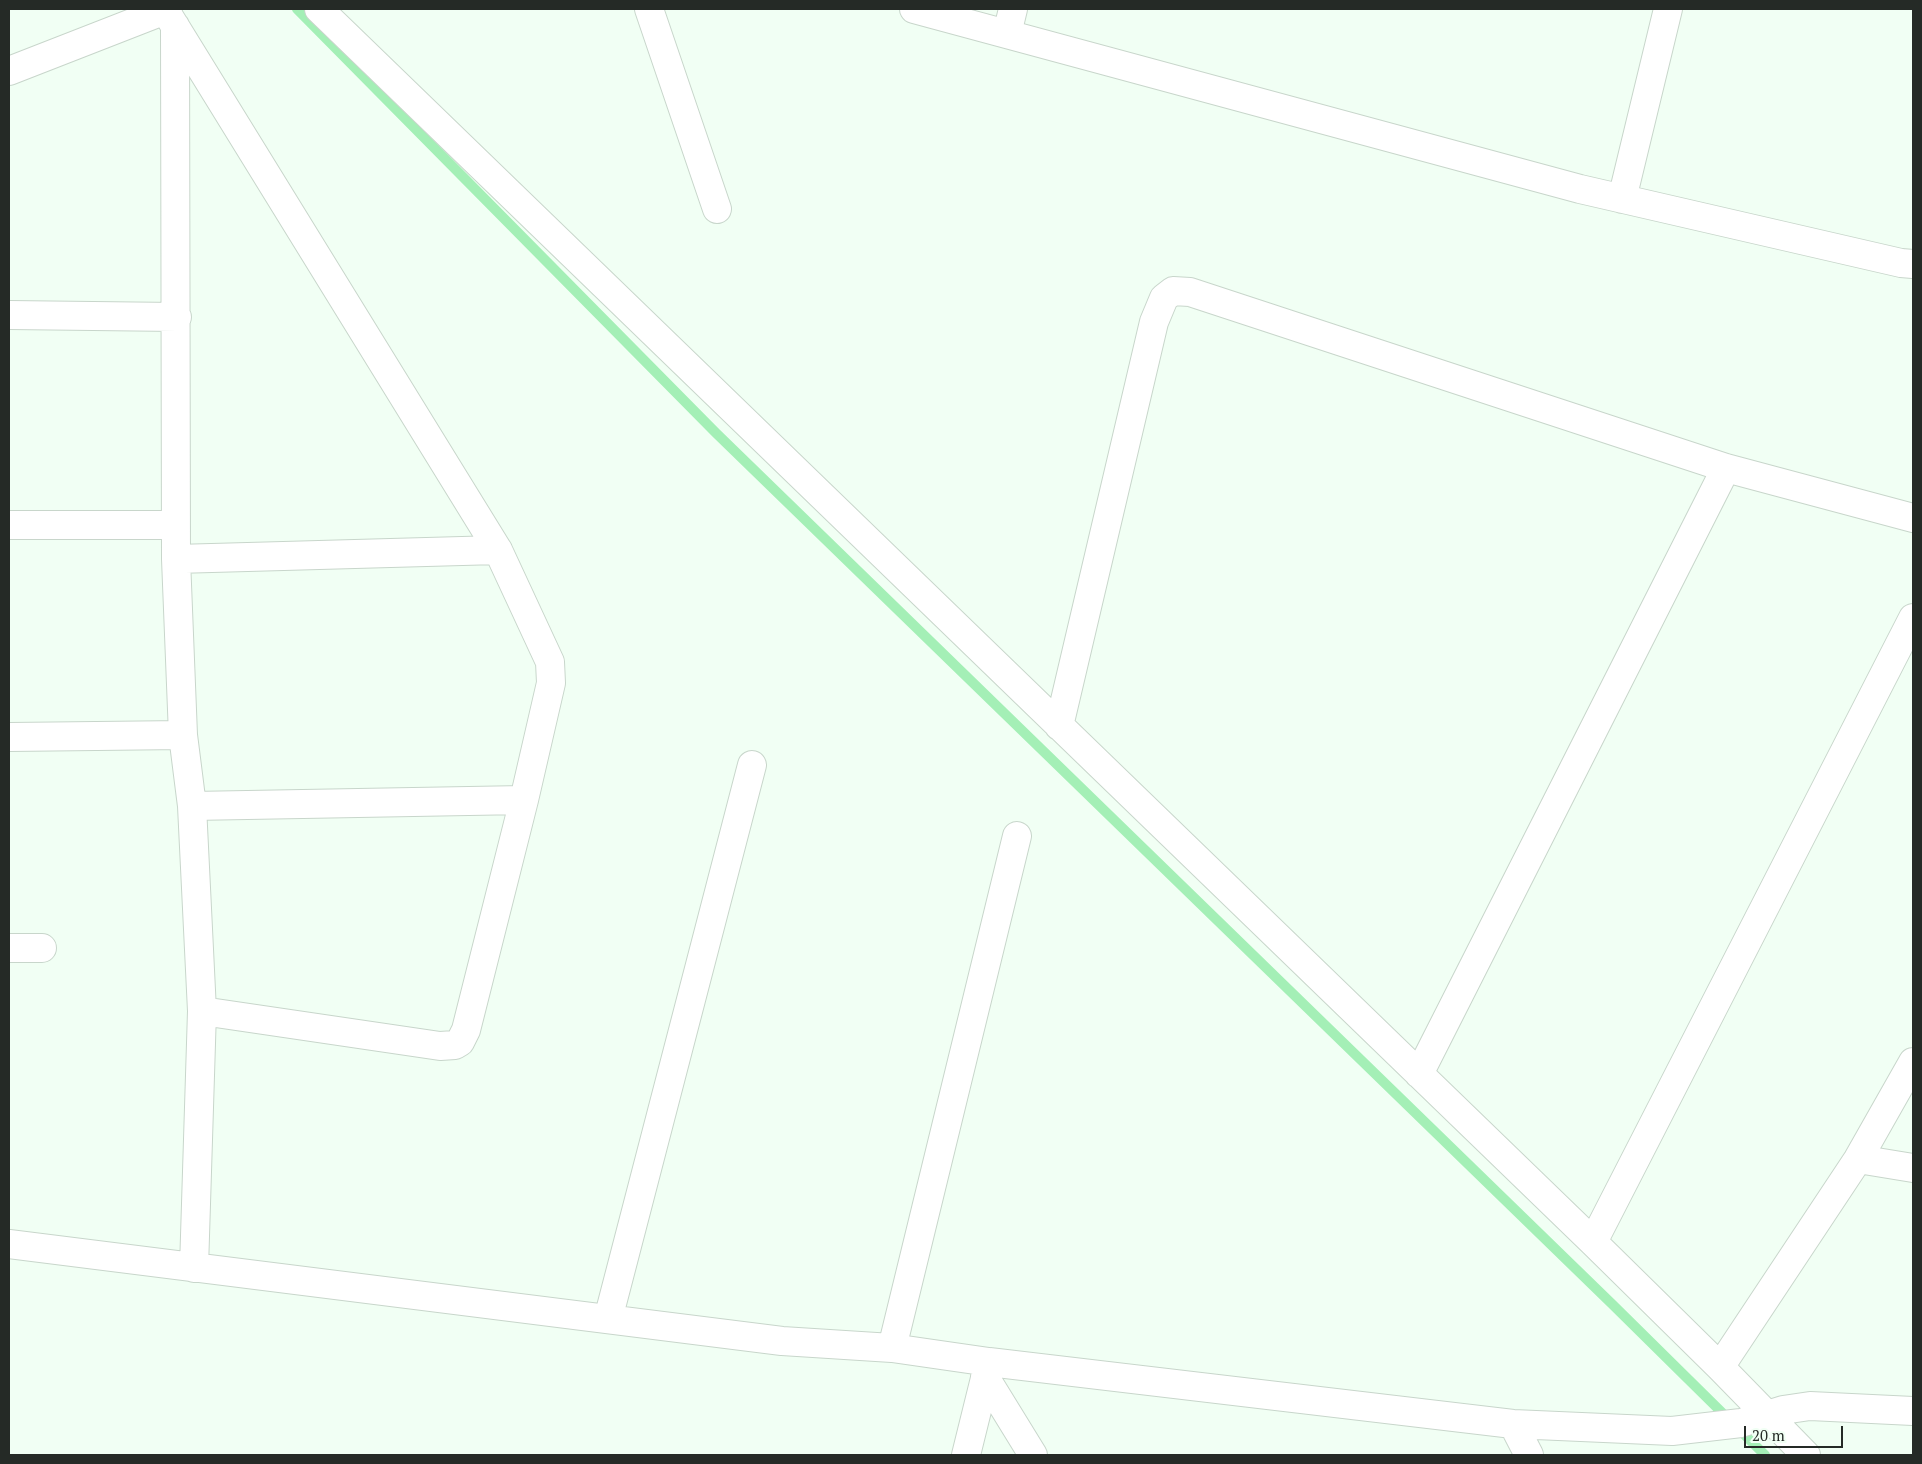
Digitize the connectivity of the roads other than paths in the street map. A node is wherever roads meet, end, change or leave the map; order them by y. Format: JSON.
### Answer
{"nodes":[{"id":1,"x":319,"y":9,"type":"edge"},
{"id":2,"x":650,"y":9,"type":"edge"},
{"id":3,"x":914,"y":9,"type":"edge"},
{"id":4,"x":1668,"y":9,"type":"edge"},
{"id":5,"x":169,"y":15,"type":"edge"},
{"id":6,"x":1010,"y":21,"type":"edge"},
{"id":7,"x":9,"y":71,"type":"edge"},
{"id":8,"x":1622,"y":199,"type":"junction"},
{"id":9,"x":716,"y":209,"type":"dead end"},
{"id":10,"x":1913,"y":264,"type":"edge"},
{"id":11,"x":9,"y":315,"type":"edge"},
{"id":12,"x":177,"y":317,"type":"junction"},
{"id":13,"x":1726,"y":468,"type":"junction"},
{"id":14,"x":1913,"y":518,"type":"edge"},
{"id":15,"x":9,"y":525,"type":"edge"},
{"id":16,"x":175,"y":526,"type":"junction"},
{"id":17,"x":498,"y":550,"type":"junction"},
{"id":18,"x":176,"y":559,"type":"junction"},
{"id":19,"x":1913,"y":618,"type":"edge"},
{"id":20,"x":1059,"y":726,"type":"junction"},
{"id":21,"x":183,"y":735,"type":"junction"},
{"id":22,"x":9,"y":737,"type":"edge"},
{"id":23,"x":752,"y":765,"type":"dead end"},
{"id":24,"x":524,"y":800,"type":"junction"},
{"id":25,"x":192,"y":806,"type":"junction"},
{"id":26,"x":1017,"y":836,"type":"dead end"},
{"id":27,"x":9,"y":948,"type":"edge"},
{"id":28,"x":42,"y":948,"type":"dead end"},
{"id":29,"x":202,"y":1011,"type":"junction"},
{"id":30,"x":1913,"y":1062,"type":"edge"},
{"id":31,"x":1419,"y":1074,"type":"junction"},
{"id":32,"x":1858,"y":1159,"type":"junction"},
{"id":33,"x":1913,"y":1168,"type":"edge"},
{"id":34,"x":1593,"y":1242,"type":"junction"},
{"id":35,"x":9,"y":1244,"type":"edge"},
{"id":36,"x":194,"y":1268,"type":"junction"},
{"id":37,"x":608,"y":1319,"type":"junction"},
{"id":38,"x":892,"y":1348,"type":"junction"},
{"id":39,"x":1720,"y":1367,"type":"junction"},
{"id":40,"x":987,"y":1370,"type":"junction"},
{"id":41,"x":1913,"y":1411,"type":"edge"},
{"id":42,"x":1766,"y":1415,"type":"junction"},
{"id":43,"x":1513,"y":1424,"type":"junction"},
{"id":44,"x":966,"y":1455,"type":"edge"},
{"id":45,"x":1033,"y":1455,"type":"edge"},
{"id":46,"x":1529,"y":1455,"type":"edge"},
{"id":47,"x":1806,"y":1455,"type":"edge"}],
"edges":[{"from":1,"to":20,"type":"street"},
{"from":2,"to":9,"type":"street"},
{"from":3,"to":6,"type":"street"},
{"from":4,"to":8,"type":"street"},
{"from":5,"to":7,"type":"street"},
{"from":5,"to":12,"type":"street"},
{"from":5,"to":17,"type":"street"},
{"from":6,"to":8,"type":"street"},
{"from":8,"to":10,"type":"street"},
{"from":11,"to":12,"type":"street"},
{"from":12,"to":16,"type":"street"},
{"from":13,"to":14,"type":"street"},
{"from":13,"to":20,"type":"street"},
{"from":13,"to":31,"type":"street"},
{"from":15,"to":16,"type":"street"},
{"from":16,"to":18,"type":"street"},
{"from":17,"to":18,"type":"street"},
{"from":17,"to":24,"type":"street"},
{"from":18,"to":21,"type":"street"},
{"from":19,"to":34,"type":"street"},
{"from":20,"to":31,"type":"street"},
{"from":21,"to":22,"type":"street"},
{"from":21,"to":25,"type":"street"},
{"from":23,"to":37,"type":"street"},
{"from":24,"to":25,"type":"street"},
{"from":24,"to":29,"type":"street"},
{"from":25,"to":29,"type":"street"},
{"from":26,"to":38,"type":"street"},
{"from":27,"to":28,"type":"street"},
{"from":29,"to":36,"type":"street"},
{"from":30,"to":32,"type":"street"},
{"from":31,"to":34,"type":"street"},
{"from":32,"to":33,"type":"street"},
{"from":32,"to":39,"type":"street"},
{"from":34,"to":39,"type":"street"},
{"from":35,"to":36,"type":"street"},
{"from":36,"to":37,"type":"street"},
{"from":37,"to":38,"type":"street"},
{"from":38,"to":40,"type":"street"},
{"from":39,"to":42,"type":"street"},
{"from":40,"to":43,"type":"street"},
{"from":40,"to":44,"type":"street"},
{"from":40,"to":45,"type":"street"},
{"from":41,"to":42,"type":"street"},
{"from":42,"to":43,"type":"street"},
{"from":42,"to":47,"type":"street"},
{"from":43,"to":46,"type":"street"}]}
